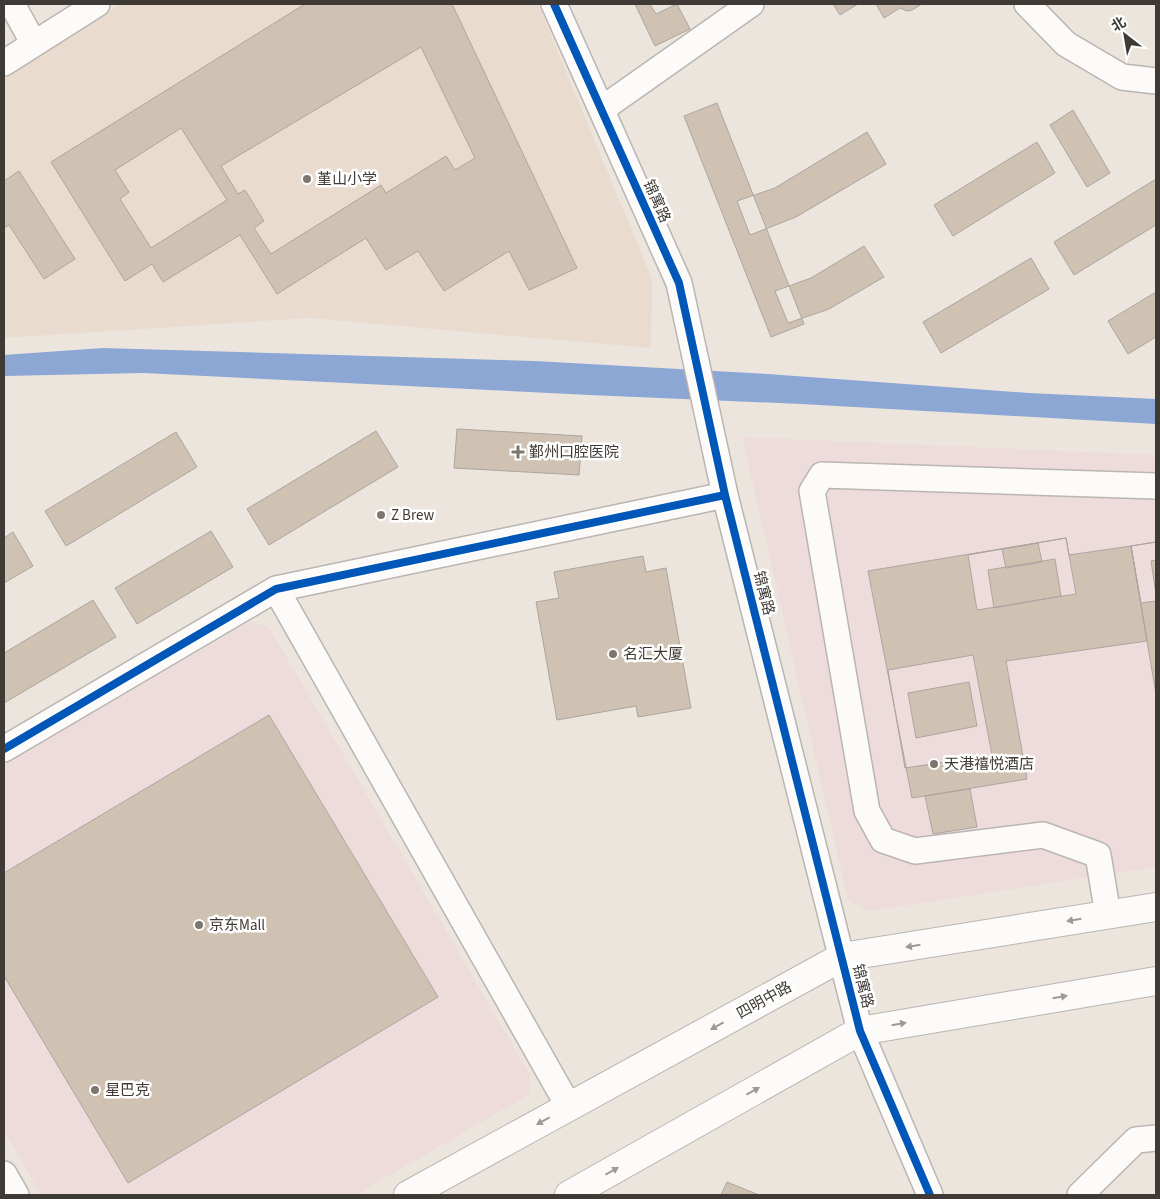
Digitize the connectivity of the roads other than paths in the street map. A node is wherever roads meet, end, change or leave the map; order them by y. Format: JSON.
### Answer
{"nodes":[{"id":1,"x":12,"y":4,"type":"edge"},
{"id":2,"x":97,"y":4,"type":"edge"},
{"id":3,"x":554,"y":4,"type":"edge"},
{"id":4,"x":751,"y":4,"type":"edge"},
{"id":5,"x":1027,"y":4,"type":"edge"},
{"id":6,"x":34,"y":44,"type":"junction"},
{"id":7,"x":4,"y":64,"type":"edge"},
{"id":8,"x":1156,"y":81,"type":"edge"},
{"id":9,"x":602,"y":110,"type":"junction"},
{"id":10,"x":1156,"y":486,"type":"edge"},
{"id":11,"x":726,"y":495,"type":"junction"},
{"id":12,"x":276,"y":589,"type":"junction"},
{"id":13,"x":4,"y":750,"type":"edge"},
{"id":14,"x":1156,"y":907,"type":"edge"},
{"id":15,"x":1108,"y":914,"type":"junction"},
{"id":16,"x":842,"y":957,"type":"junction"},
{"id":17,"x":1156,"y":981,"type":"edge"},
{"id":18,"x":860,"y":1031,"type":"junction"},
{"id":19,"x":569,"y":1107,"type":"junction"},
{"id":20,"x":1156,"y":1138,"type":"edge"},
{"id":21,"x":4,"y":1174,"type":"edge"},
{"id":22,"x":16,"y":1195,"type":"edge"},
{"id":23,"x":408,"y":1195,"type":"edge"},
{"id":24,"x":569,"y":1195,"type":"edge"},
{"id":25,"x":930,"y":1195,"type":"edge"},
{"id":26,"x":1080,"y":1195,"type":"edge"}],
"edges":[{"from":1,"to":6,"type":"street"},
{"from":2,"to":6,"type":"street"},
{"from":3,"to":9,"type":"street","name":"锦寓路"},
{"from":4,"to":9,"type":"street"},
{"from":5,"to":8,"type":"street"},
{"from":6,"to":7,"type":"street"},
{"from":9,"to":11,"type":"street","name":"锦寓路"},
{"from":10,"to":15,"type":"street"},
{"from":11,"to":12,"type":"street"},
{"from":11,"to":16,"type":"street","name":"锦寓路"},
{"from":12,"to":13,"type":"street"},
{"from":12,"to":19,"type":"street"},
{"from":14,"to":15,"type":"main road","name":"四明中路"},
{"from":15,"to":16,"type":"main road","name":"四明中路","one_way":true},
{"from":16,"to":18,"type":"street","name":"锦寓路"},
{"from":16,"to":19,"type":"main road","name":"四明中路","one_way":true},
{"from":18,"to":17,"type":"main road","one_way":true},
{"from":24,"to":18,"type":"main road","one_way":true},
{"from":18,"to":25,"type":"street","name":"锦寓路"},
{"from":19,"to":23,"type":"main road","name":"四明中路","one_way":true},
{"from":20,"to":26,"type":"street"},
{"from":21,"to":22,"type":"street"}]}
